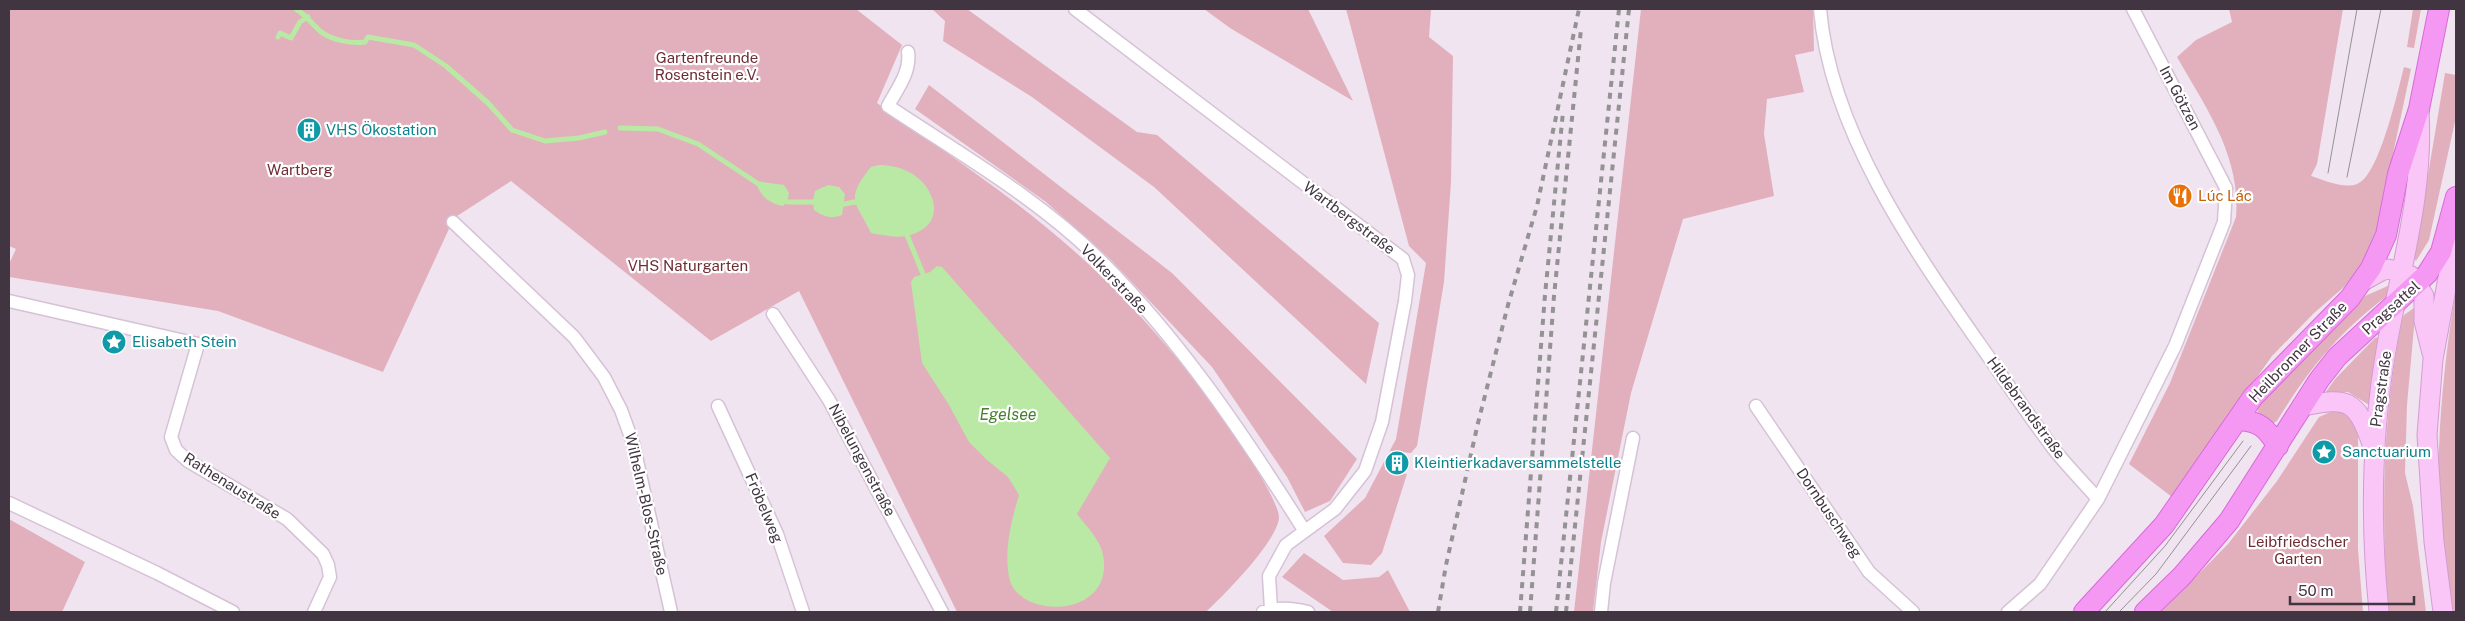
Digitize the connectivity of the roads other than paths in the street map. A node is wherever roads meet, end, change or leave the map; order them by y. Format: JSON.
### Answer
{"nodes":[{"id":1,"x":1075,"y":9,"type":"edge"},
{"id":2,"x":1820,"y":9,"type":"edge"},
{"id":3,"x":2133,"y":9,"type":"edge"},
{"id":4,"x":2439,"y":9,"type":"edge"},
{"id":5,"x":908,"y":52,"type":"dead end"},
{"id":6,"x":2419,"y":109,"type":"junction"},
{"id":7,"x":2455,"y":203,"type":"edge"},
{"id":8,"x":452,"y":222,"type":"dead end"},
{"id":9,"x":2411,"y":278,"type":"junction"},
{"id":10,"x":2363,"y":281,"type":"junction"},
{"id":11,"x":9,"y":301,"type":"edge"},
{"id":12,"x":2396,"y":304,"type":"junction"},
{"id":13,"x":773,"y":314,"type":"dead end"},
{"id":14,"x":2433,"y":359,"type":"junction"},
{"id":15,"x":718,"y":406,"type":"dead end"},
{"id":16,"x":1756,"y":406,"type":"dead end"},
{"id":17,"x":2303,"y":406,"type":"junction"},
{"id":18,"x":2238,"y":420,"type":"junction"},
{"id":19,"x":1633,"y":438,"type":"dead end"},
{"id":20,"x":2278,"y":446,"type":"junction"},
{"id":21,"x":2374,"y":448,"type":"junction"},
{"id":22,"x":2098,"y":499,"type":"junction"},
{"id":23,"x":9,"y":503,"type":"edge"},
{"id":24,"x":1304,"y":530,"type":"junction"},
{"id":25,"x":1267,"y":611,"type":"edge"},
{"id":26,"x":233,"y":612,"type":"edge"},
{"id":27,"x":314,"y":612,"type":"edge"},
{"id":28,"x":671,"y":612,"type":"edge"},
{"id":29,"x":803,"y":612,"type":"edge"},
{"id":30,"x":942,"y":612,"type":"edge"},
{"id":31,"x":1308,"y":612,"type":"edge"},
{"id":32,"x":1601,"y":612,"type":"edge"},
{"id":33,"x":1913,"y":612,"type":"edge"},
{"id":34,"x":2008,"y":612,"type":"edge"},
{"id":35,"x":2084,"y":612,"type":"edge"},
{"id":36,"x":2145,"y":612,"type":"edge"},
{"id":37,"x":2379,"y":612,"type":"edge"},
{"id":38,"x":2443,"y":612,"type":"edge"}],
"edges":[{"from":1,"to":24,"type":"street","name":"Wartbergstraße"},
{"from":2,"to":22,"type":"street","name":"Hildebrandstraße"},
{"from":3,"to":22,"type":"street","name":"Im Götzen"},
{"from":4,"to":6,"type":"main road"},
{"from":5,"to":24,"type":"street","name":"Volkerstraße"},
{"from":6,"to":9,"type":"main road"},
{"from":6,"to":10,"type":"main road","name":"Heilbronner Straße"},
{"from":7,"to":9,"type":"main road","name":"Pragsattel"},
{"from":7,"to":14,"type":"main road"},
{"from":8,"to":28,"type":"street","name":"Wilhelm-Blos-Straße"},
{"from":9,"to":10,"type":"main road"},
{"from":9,"to":12,"type":"main road","name":"Pragsattel"},
{"from":9,"to":14,"type":"main road"},
{"from":10,"to":18,"type":"main road","name":"Heilbronner Straße"},
{"from":11,"to":27,"type":"street","name":"Rathenaustraße"},
{"from":12,"to":17,"type":"main road","name":"Pragsattel"},
{"from":12,"to":21,"type":"main road","name":"Pragstraße"},
{"from":13,"to":30,"type":"street","name":"Nibelungenstraße"},
{"from":14,"to":38,"type":"main road"},
{"from":15,"to":29,"type":"street","name":"Fröbelweg"},
{"from":16,"to":33,"type":"street","name":"Dornbuschweg"},
{"from":17,"to":20,"type":"main road"},
{"from":17,"to":21,"type":"main road"},
{"from":18,"to":20,"type":"main road"},
{"from":18,"to":35,"type":"main road","name":"Heilbronner Straße"},
{"from":19,"to":32,"type":"street"},
{"from":20,"to":36,"type":"main road"},
{"from":21,"to":37,"type":"main road","name":"Pragstraße"},
{"from":22,"to":34,"type":"street"},
{"from":23,"to":26,"type":"street"},
{"from":24,"to":25,"type":"street","name":"Wartbergstraße"},
{"from":25,"to":31,"type":"street"}]}
